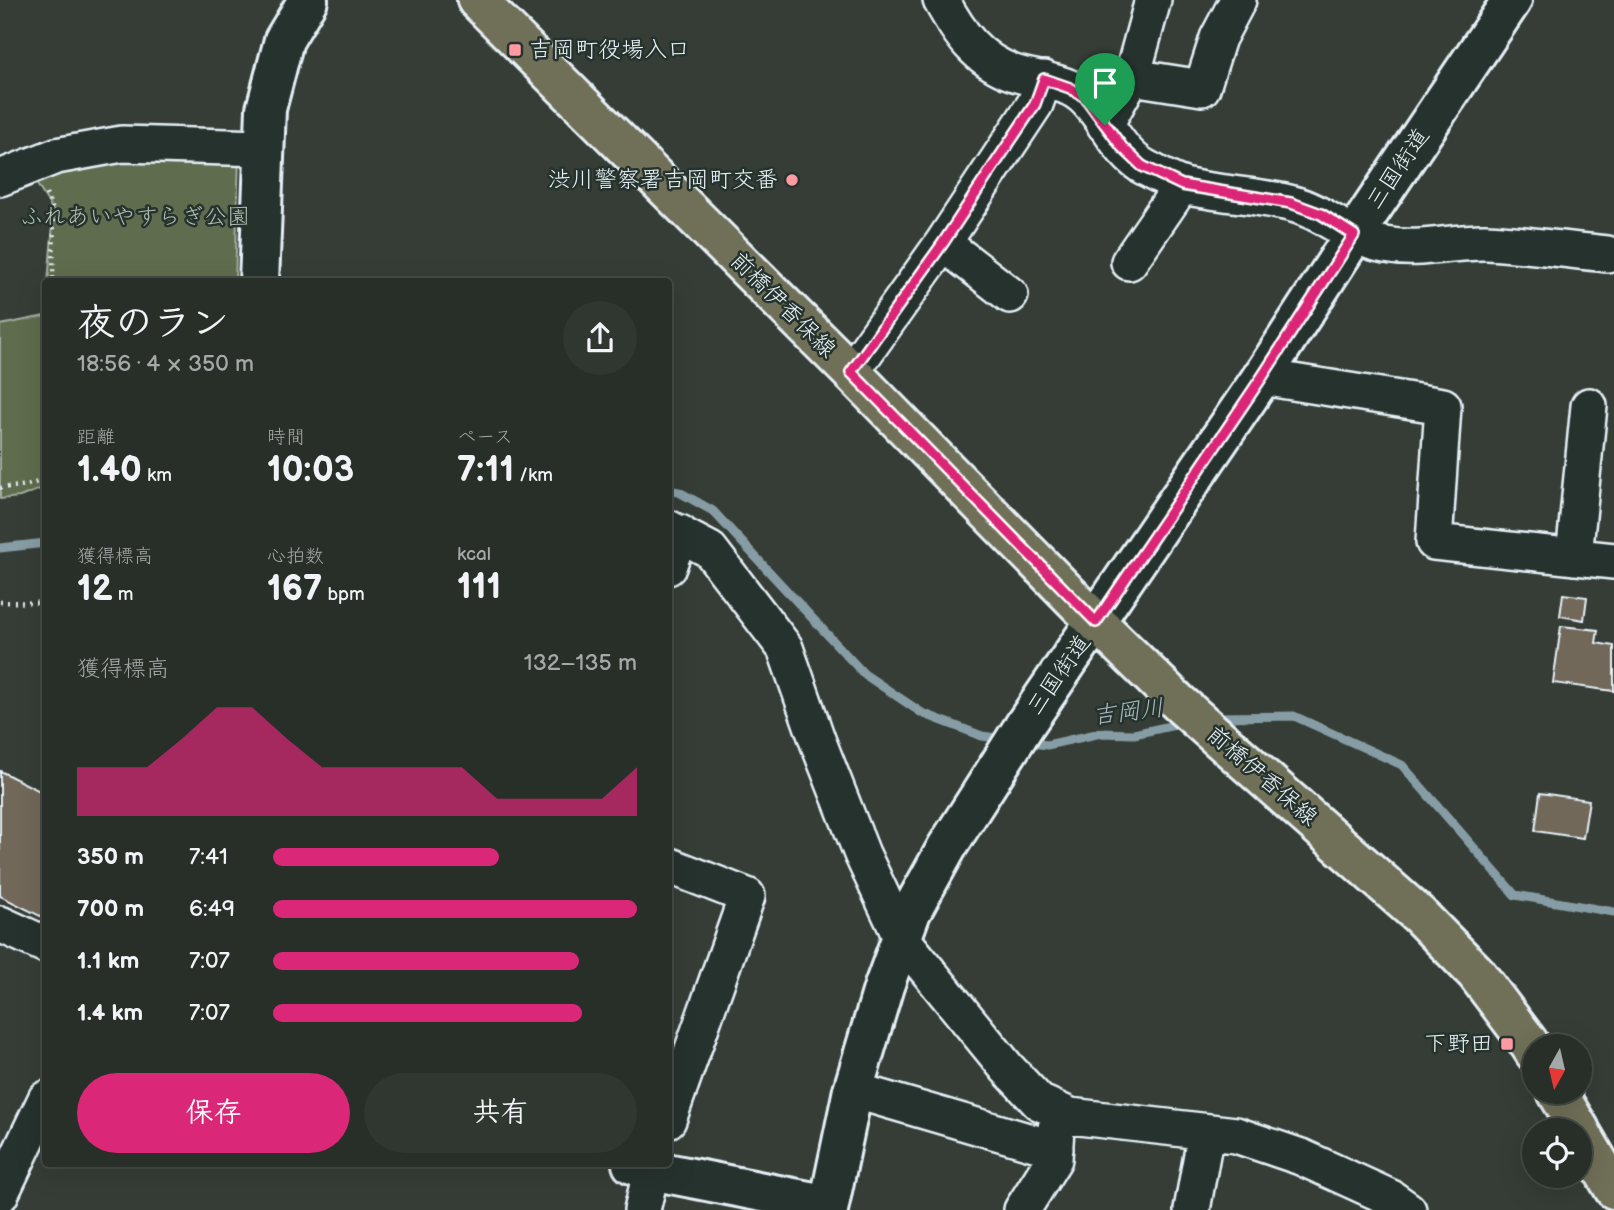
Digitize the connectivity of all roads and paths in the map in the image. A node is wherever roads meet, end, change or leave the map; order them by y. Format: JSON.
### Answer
{"nodes":[{"id":1,"x":308,"y":0,"type":"edge"},
{"id":2,"x":477,"y":0,"type":"edge"},
{"id":3,"x":941,"y":0,"type":"edge"},
{"id":4,"x":1153,"y":0,"type":"edge"},
{"id":5,"x":1238,"y":0,"type":"edge"},
{"id":6,"x":1513,"y":0,"type":"edge"},
{"id":7,"x":1132,"y":78,"type":"junction"},
{"id":8,"x":1044,"y":79,"type":"junction"},
{"id":9,"x":1105,"y":125,"type":"junction"},
{"id":10,"x":265,"y":148,"type":"junction"},
{"id":11,"x":32,"y":165,"type":"junction"},
{"id":12,"x":0,"y":178,"type":"edge"},
{"id":13,"x":1182,"y":185,"type":"junction"},
{"id":14,"x":1354,"y":235,"type":"junction"},
{"id":15,"x":943,"y":243,"type":"junction"},
{"id":16,"x":1607,"y":254,"type":"dead end"},
{"id":17,"x":1129,"y":262,"type":"dead end"},
{"id":18,"x":53,"y":278,"type":"edge"},
{"id":19,"x":259,"y":278,"type":"edge"},
{"id":20,"x":1010,"y":295,"type":"dead end"},
{"id":21,"x":851,"y":372,"type":"junction"},
{"id":22,"x":1262,"y":377,"type":"junction"},
{"id":23,"x":1589,"y":406,"type":"dead end"},
{"id":24,"x":42,"y":480,"type":"edge"},
{"id":25,"x":0,"y":488,"type":"edge"},
{"id":26,"x":674,"y":531,"type":"edge"},
{"id":27,"x":1574,"y":557,"type":"junction"},
{"id":28,"x":1614,"y":561,"type":"edge"},
{"id":29,"x":0,"y":602,"type":"edge"},
{"id":30,"x":42,"y":603,"type":"edge"},
{"id":31,"x":1096,"y":622,"type":"junction"},
{"id":32,"x":672,"y":867,"type":"edge"},
{"id":33,"x":0,"y":924,"type":"edge"},
{"id":34,"x":902,"y":939,"type":"junction"},
{"id":35,"x":42,"y":943,"type":"edge"},
{"id":36,"x":1522,"y":1034,"type":"edge"},
{"id":37,"x":853,"y":1090,"type":"junction"},
{"id":38,"x":42,"y":1107,"type":"edge"},
{"id":39,"x":672,"y":1109,"type":"edge"},
{"id":40,"x":1057,"y":1111,"type":"junction"},
{"id":41,"x":1206,"y":1132,"type":"junction"},
{"id":42,"x":1055,"y":1149,"type":"junction"},
{"id":43,"x":1592,"y":1151,"type":"edge"},
{"id":44,"x":645,"y":1167,"type":"edge"},
{"id":45,"x":649,"y":1167,"type":"edge"},
{"id":46,"x":1614,"y":1189,"type":"edge"},
{"id":47,"x":0,"y":1195,"type":"edge"},
{"id":48,"x":828,"y":1208,"type":"edge"},
{"id":49,"x":642,"y":1210,"type":"edge"},
{"id":50,"x":1022,"y":1210,"type":"edge"},
{"id":51,"x":1192,"y":1210,"type":"edge"},
{"id":52,"x":1408,"y":1210,"type":"edge"}],
"edges":[{"from":1,"to":10,"type":"street"},
{"from":2,"to":21,"type":"main road","name":"前橋伊香保線"},
{"from":3,"to":8,"type":"street"},
{"from":4,"to":7,"type":"street"},
{"from":5,"to":7,"type":"street"},
{"from":6,"to":14,"type":"street","name":"三国街道"},
{"from":7,"to":9,"type":"street"},
{"from":8,"to":9,"type":"street"},
{"from":8,"to":15,"type":"street"},
{"from":9,"to":13,"type":"street"},
{"from":10,"to":11,"type":"street"},
{"from":10,"to":19,"type":"street"},
{"from":11,"to":12,"type":"street"},
{"from":11,"to":18,"type":"path"},
{"from":13,"to":14,"type":"street"},
{"from":13,"to":17,"type":"street"},
{"from":14,"to":16,"type":"street"},
{"from":14,"to":22,"type":"street","name":"三国街道"},
{"from":15,"to":20,"type":"street"},
{"from":15,"to":21,"type":"street"},
{"from":21,"to":31,"type":"main road","name":"前橋伊香保線"},
{"from":22,"to":27,"type":"street"},
{"from":22,"to":31,"type":"street","name":"三国街道"},
{"from":23,"to":27,"type":"street"},
{"from":24,"to":25,"type":"path"},
{"from":26,"to":34,"type":"street"},
{"from":27,"to":28,"type":"street"},
{"from":29,"to":30,"type":"path"},
{"from":31,"to":34,"type":"street","name":"三国街道"},
{"from":31,"to":36,"type":"main road","name":"前橋伊香保線"},
{"from":32,"to":39,"type":"street"},
{"from":33,"to":35,"type":"street"},
{"from":34,"to":37,"type":"street"},
{"from":34,"to":40,"type":"street"},
{"from":37,"to":42,"type":"street"},
{"from":37,"to":48,"type":"street"},
{"from":38,"to":47,"type":"street"},
{"from":40,"to":41,"type":"street"},
{"from":40,"to":42,"type":"street"},
{"from":41,"to":51,"type":"street"},
{"from":41,"to":52,"type":"street"},
{"from":42,"to":50,"type":"street"},
{"from":43,"to":46,"type":"main road"},
{"from":44,"to":49,"type":"street"},
{"from":45,"to":48,"type":"street"}]}
